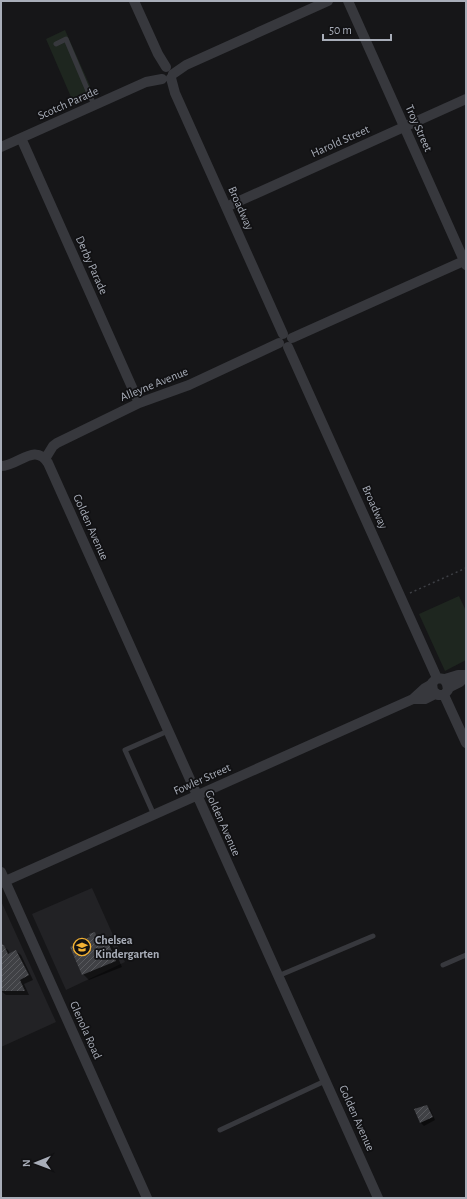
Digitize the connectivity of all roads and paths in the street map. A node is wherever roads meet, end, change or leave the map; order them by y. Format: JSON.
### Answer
{"nodes":[{"id":1,"x":134,"y":1,"type":"edge"},
{"id":2,"x":328,"y":1,"type":"edge"},
{"id":3,"x":348,"y":1,"type":"edge"},
{"id":4,"x":56,"y":44,"type":"dead end"},
{"id":5,"x":166,"y":73,"type":"junction"},
{"id":6,"x":466,"y":99,"type":"edge"},
{"id":7,"x":94,"y":105,"type":"junction"},
{"id":8,"x":404,"y":127,"type":"junction"},
{"id":9,"x":21,"y":138,"type":"junction"},
{"id":10,"x":1,"y":147,"type":"edge"},
{"id":11,"x":226,"y":207,"type":"junction"},
{"id":12,"x":465,"y":262,"type":"edge"},
{"id":13,"x":286,"y":341,"type":"junction"},
{"id":14,"x":139,"y":403,"type":"junction"},
{"id":15,"x":46,"y":459,"type":"junction"},
{"id":16,"x":1,"y":466,"type":"edge"},
{"id":17,"x":466,"y":568,"type":"edge"},
{"id":18,"x":401,"y":597,"type":"junction"},
{"id":19,"x":466,"y":676,"type":"edge"},
{"id":20,"x":440,"y":686,"type":"junction"},
{"id":21,"x":168,"y":731,"type":"junction"},
{"id":22,"x":466,"y":743,"type":"edge"},
{"id":23,"x":197,"y":796,"type":"junction"},
{"id":24,"x":154,"y":815,"type":"junction"},
{"id":25,"x":1,"y":872,"type":"edge"},
{"id":26,"x":3,"y":882,"type":"edge"},
{"id":27,"x":372,"y":936,"type":"dead end"},
{"id":28,"x":466,"y":955,"type":"edge"},
{"id":29,"x":443,"y":965,"type":"dead end"},
{"id":30,"x":278,"y":976,"type":"junction"},
{"id":31,"x":326,"y":1081,"type":"junction"},
{"id":32,"x":220,"y":1130,"type":"dead end"},
{"id":33,"x":147,"y":1198,"type":"edge"},
{"id":34,"x":378,"y":1198,"type":"edge"}],
"edges":[{"from":1,"to":5,"type":"street","name":"Broadway"},
{"from":2,"to":5,"type":"street","name":"Scotch Parade"},
{"from":3,"to":8,"type":"street","name":"Troy Street"},
{"from":4,"to":7,"type":"lane"},
{"from":5,"to":7,"type":"street","name":"Scotch Parade"},
{"from":5,"to":11,"type":"street","name":"Broadway"},
{"from":6,"to":8,"type":"street","name":"Harold Street"},
{"from":7,"to":9,"type":"street","name":"Scotch Parade"},
{"from":8,"to":11,"type":"street","name":"Harold Street"},
{"from":8,"to":12,"type":"street","name":"Troy Street"},
{"from":9,"to":10,"type":"street","name":"Scotch Parade"},
{"from":9,"to":14,"type":"street","name":"Derby Parade"},
{"from":11,"to":13,"type":"street","name":"Broadway"},
{"from":12,"to":13,"type":"street","name":"Alleyne Avenue"},
{"from":13,"to":14,"type":"street","name":"Alleyne Avenue"},
{"from":13,"to":18,"type":"street","name":"Broadway"},
{"from":14,"to":15,"type":"street","name":"Alleyne Avenue"},
{"from":15,"to":16,"type":"street"},
{"from":15,"to":21,"type":"street","name":"Golden Avenue"},
{"from":17,"to":18,"type":"path"},
{"from":18,"to":20,"type":"street","name":"Broadway"},
{"from":19,"to":20,"type":"street","name":"Fowler Street"},
{"from":20,"to":22,"type":"street","name":"Broadway"},
{"from":20,"to":23,"type":"street","name":"Fowler Street"},
{"from":21,"to":23,"type":"street","name":"Golden Avenue"},
{"from":21,"to":24,"type":"lane"},
{"from":23,"to":24,"type":"street","name":"Fowler Street"},
{"from":23,"to":30,"type":"street","name":"Golden Avenue"},
{"from":24,"to":26,"type":"street","name":"Fowler Street"},
{"from":25,"to":26,"type":"street","name":"Glenola Road"},
{"from":26,"to":33,"type":"street","name":"Glenola Road"},
{"from":27,"to":30,"type":"lane"},
{"from":28,"to":29,"type":"lane"},
{"from":30,"to":31,"type":"street","name":"Golden Avenue"},
{"from":31,"to":32,"type":"lane"},
{"from":31,"to":34,"type":"street","name":"Golden Avenue"}]}
